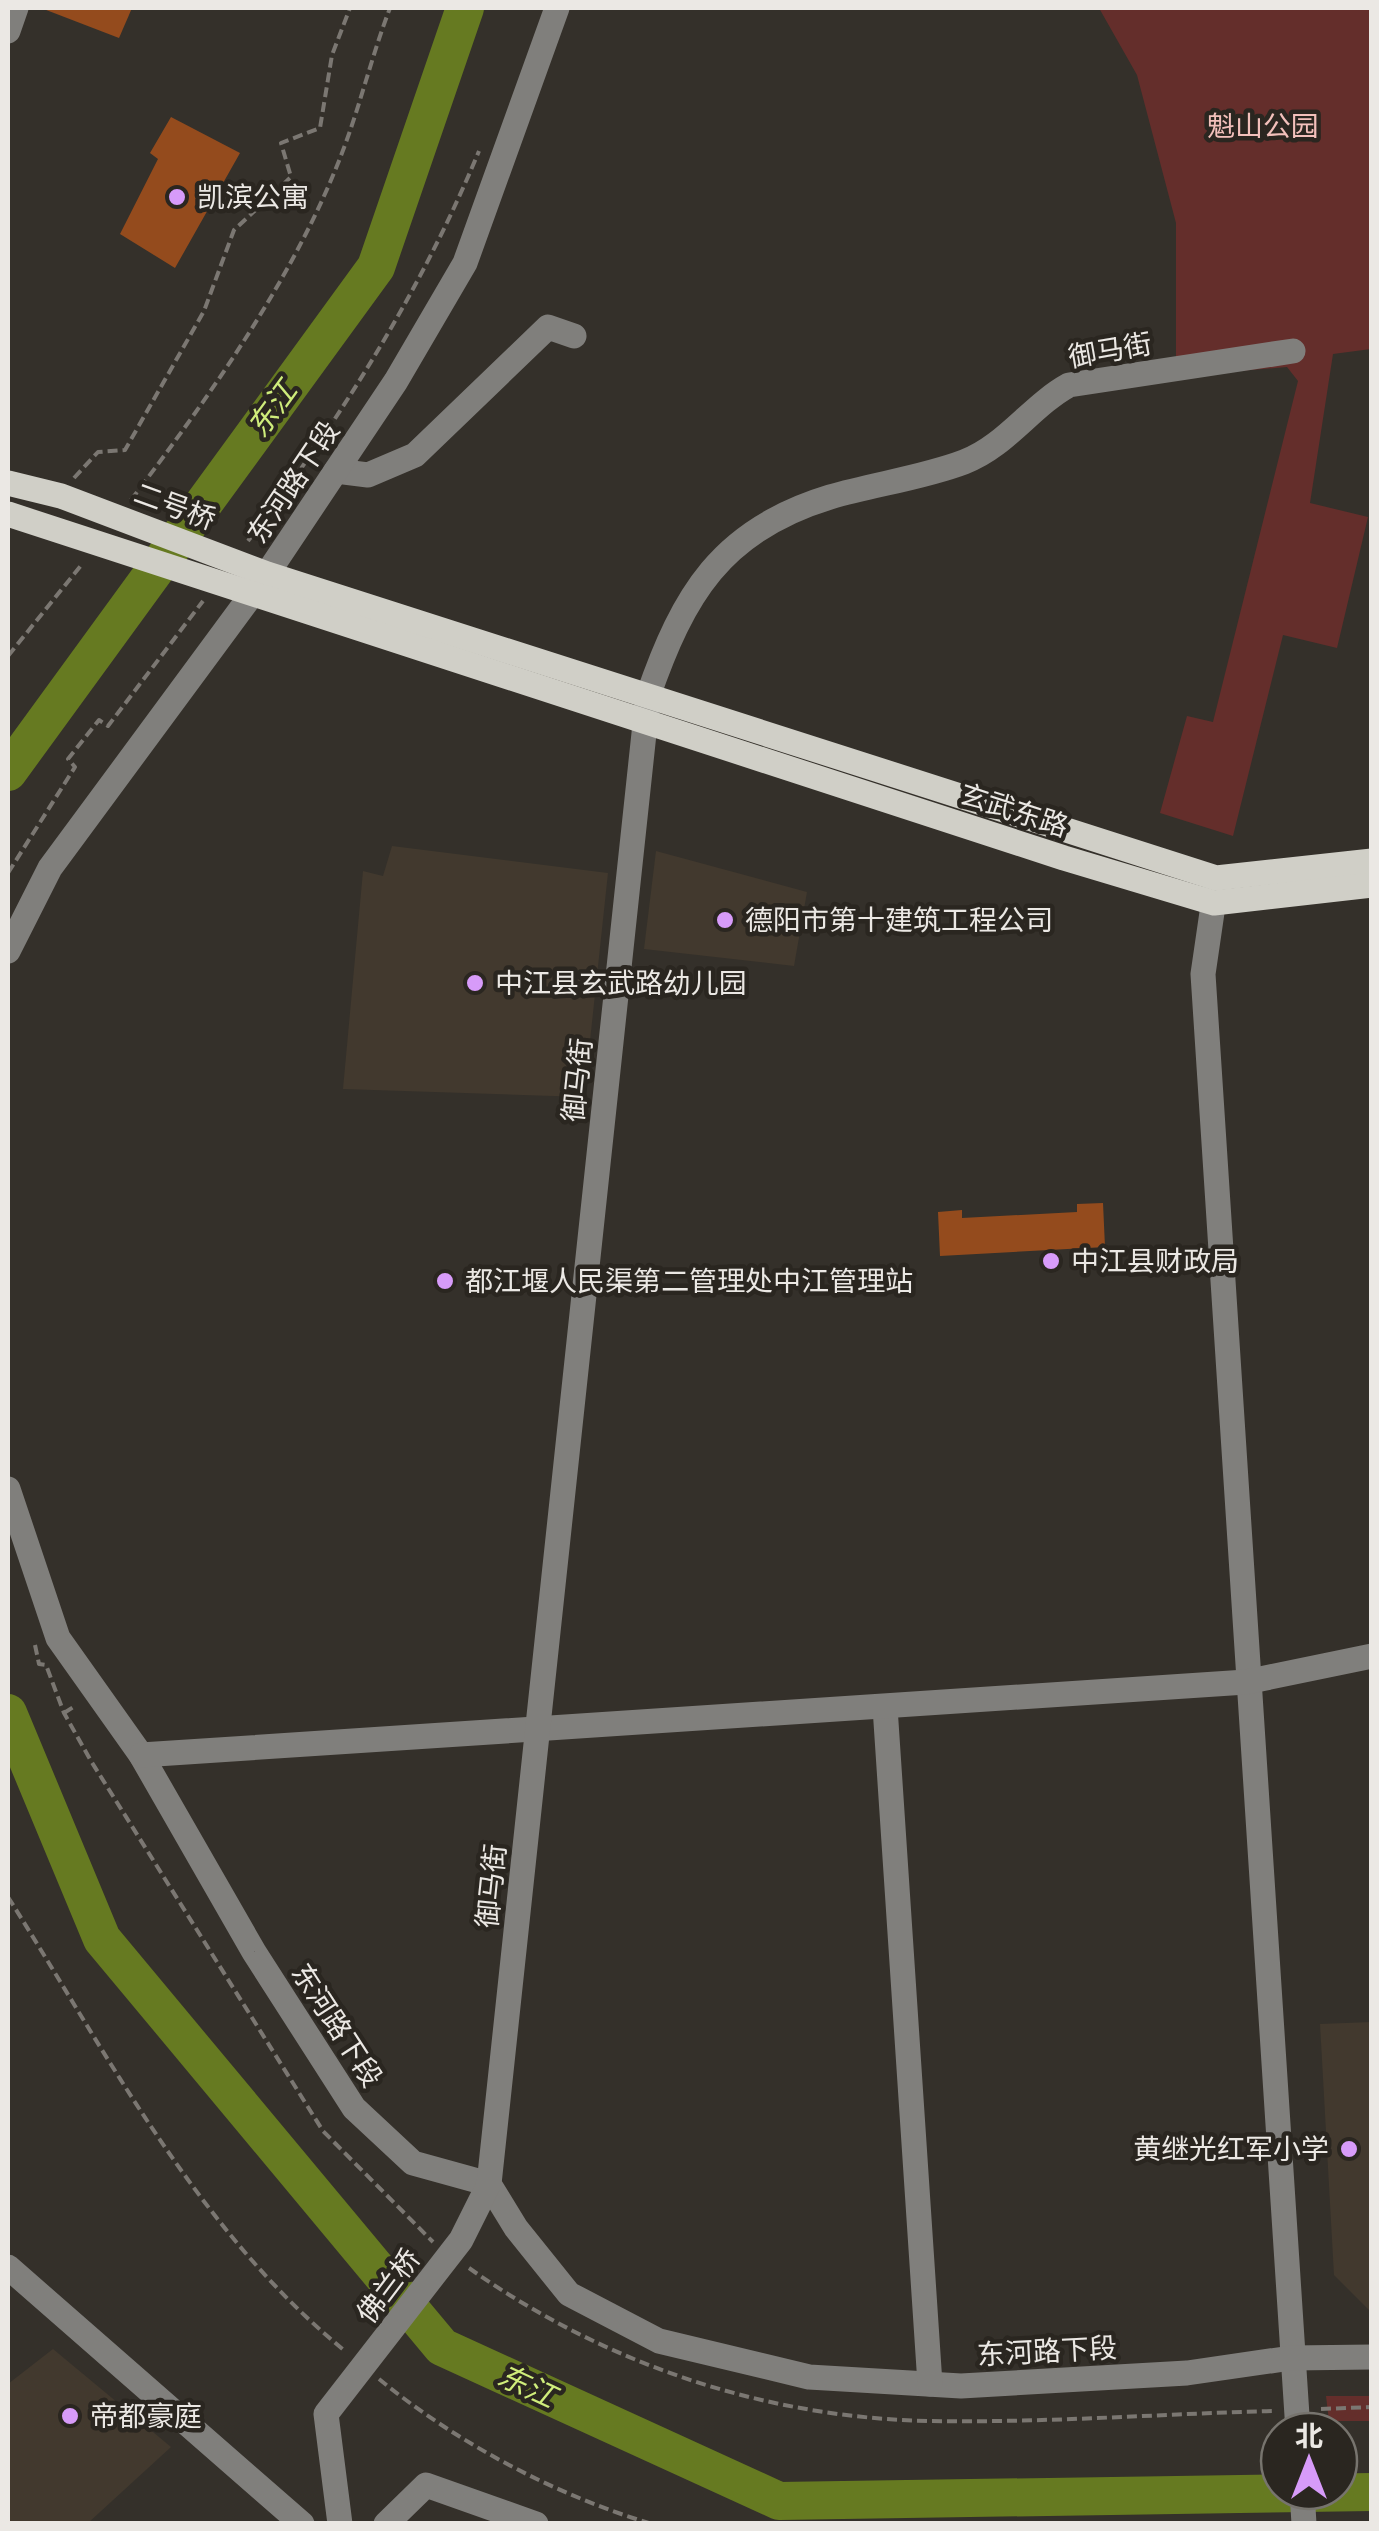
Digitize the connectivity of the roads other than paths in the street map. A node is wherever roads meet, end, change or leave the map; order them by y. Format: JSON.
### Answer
{"nodes":[{"id":1,"x":16,"y":8,"type":"edge"},
{"id":2,"x":556,"y":8,"type":"edge"},
{"id":3,"x":8,"y":31,"type":"edge"},
{"id":4,"x":574,"y":336,"type":"dead end"},
{"id":5,"x":1293,"y":351,"type":"dead end"},
{"id":6,"x":336,"y":472,"type":"junction"},
{"id":7,"x":8,"y":483,"type":"edge"},
{"id":8,"x":8,"y":514,"type":"edge"},
{"id":9,"x":259,"y":584,"type":"junction"},
{"id":10,"x":647,"y":708,"type":"junction"},
{"id":11,"x":1372,"y":861,"type":"edge"},
{"id":12,"x":1372,"y":885,"type":"edge"},
{"id":13,"x":1215,"y":891,"type":"junction"},
{"id":14,"x":8,"y":951,"type":"edge"},
{"id":15,"x":8,"y":1489,"type":"edge"},
{"id":16,"x":1368,"y":1660,"type":"edge"},
{"id":17,"x":1246,"y":1682,"type":"junction"},
{"id":18,"x":885,"y":1707,"type":"junction"},
{"id":19,"x":538,"y":1730,"type":"junction"},
{"id":20,"x":141,"y":1754,"type":"junction"},
{"id":21,"x":489,"y":2184,"type":"junction"},
{"id":22,"x":456,"y":2251,"type":"joint"},
{"id":23,"x":8,"y":2266,"type":"edge"},
{"id":24,"x":1372,"y":2356,"type":"edge"},
{"id":25,"x":1291,"y":2358,"type":"junction"},
{"id":26,"x":930,"y":2384,"type":"junction"},
{"id":27,"x":1292,"y":2411,"type":"edge"},
{"id":28,"x":302,"y":2524,"type":"edge"},
{"id":29,"x":340,"y":2524,"type":"edge"},
{"id":30,"x":386,"y":2524,"type":"edge"},
{"id":31,"x":536,"y":2524,"type":"edge"}],
"edges":[{"from":1,"to":3,"type":"street"},
{"from":2,"to":6,"type":"street","name":"东河路下段"},
{"from":4,"to":6,"type":"street"},
{"from":5,"to":10,"type":"street","name":"御马街"},
{"from":6,"to":9,"type":"street","name":"东河路下段"},
{"from":7,"to":9,"type":"main road","name":"二号桥"},
{"from":8,"to":9,"type":"main road"},
{"from":9,"to":10,"type":"main road","name":"玄武东路"},
{"from":9,"to":14,"type":"street","name":"东河路下段"},
{"from":10,"to":13,"type":"main road","name":"玄武东路"},
{"from":10,"to":19,"type":"street","name":"御马街"},
{"from":11,"to":13,"type":"main road","name":"玄武东路"},
{"from":12,"to":13,"type":"main road","name":"玄武东路"},
{"from":13,"to":17,"type":"street"},
{"from":15,"to":20,"type":"street","name":"东河路下段"},
{"from":16,"to":17,"type":"street"},
{"from":17,"to":18,"type":"street"},
{"from":17,"to":25,"type":"street"},
{"from":18,"to":19,"type":"street"},
{"from":18,"to":26,"type":"street"},
{"from":19,"to":20,"type":"street"},
{"from":19,"to":21,"type":"street","name":"御马街"},
{"from":20,"to":21,"type":"street","name":"东河路下段"},
{"from":21,"to":22,"type":"street","name":"御马街"},
{"from":21,"to":26,"type":"street","name":"东河路下段"},
{"from":22,"to":29,"type":"street","name":"佛兰桥"},
{"from":23,"to":28,"type":"street"},
{"from":24,"to":25,"type":"street","name":"东河路下段"},
{"from":25,"to":26,"type":"street","name":"东河路下段"},
{"from":25,"to":27,"type":"street"},
{"from":30,"to":31,"type":"street"}]}
